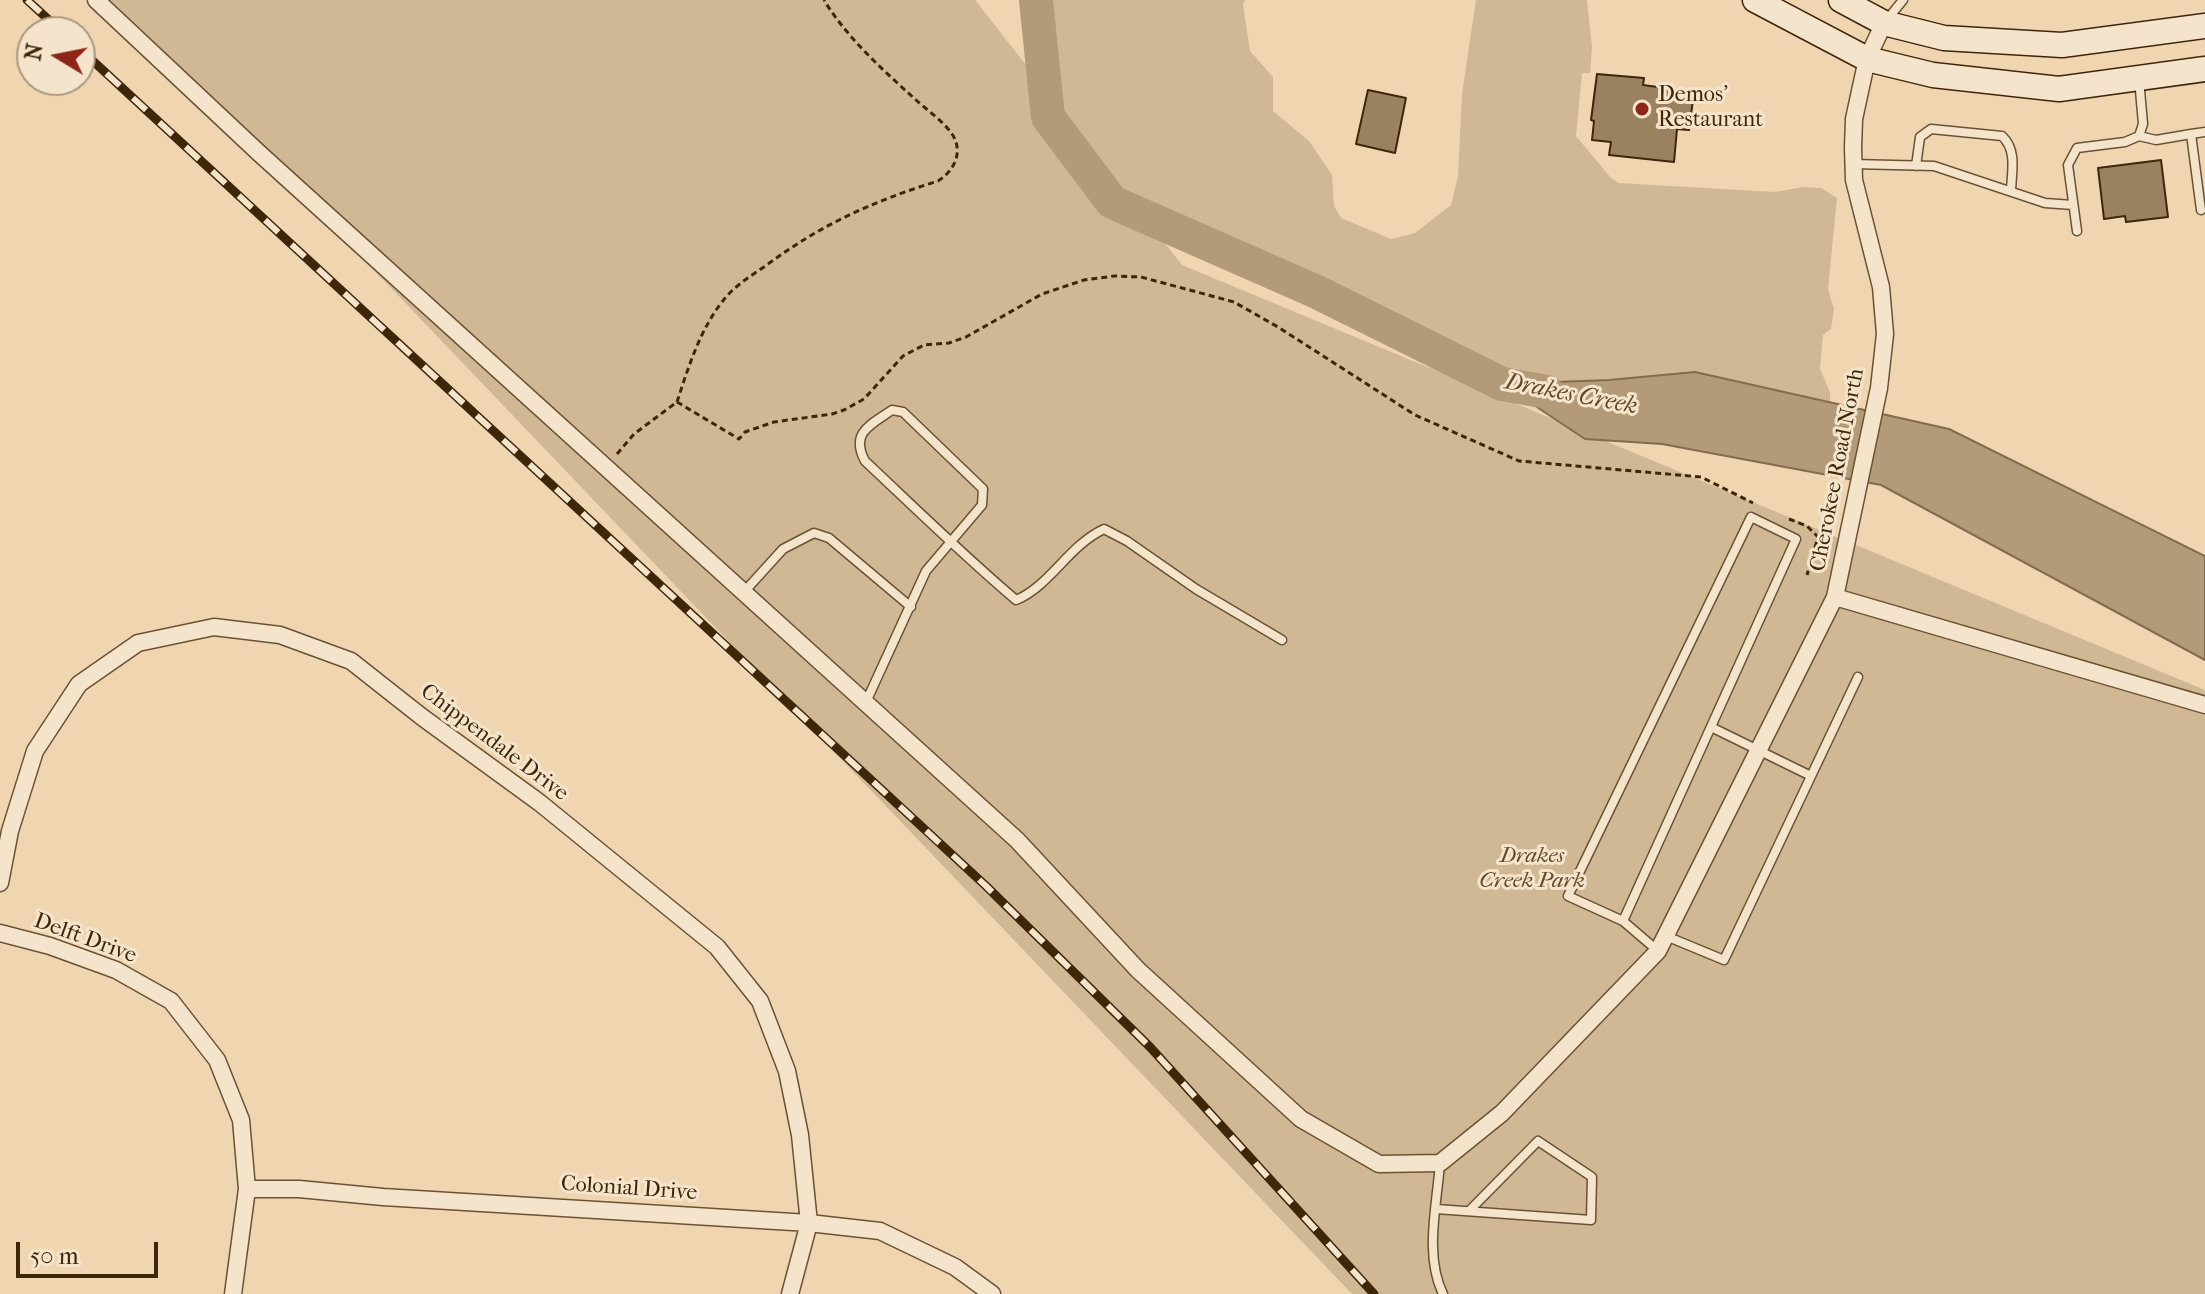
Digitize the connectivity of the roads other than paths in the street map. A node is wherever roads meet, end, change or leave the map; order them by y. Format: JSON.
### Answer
{"nodes":[{"id":1,"x":96,"y":0,"type":"edge"},
{"id":2,"x":1755,"y":0,"type":"edge"},
{"id":3,"x":1841,"y":0,"type":"edge"},
{"id":4,"x":1903,"y":0,"type":"edge"},
{"id":5,"x":1884,"y":23,"type":"junction"},
{"id":6,"x":2205,"y":26,"type":"edge"},
{"id":7,"x":1867,"y":59,"type":"junction"},
{"id":8,"x":2205,"y":69,"type":"edge"},
{"id":9,"x":2139,"y":78,"type":"junction"},
{"id":10,"x":2205,"y":132,"type":"edge"},
{"id":11,"x":2191,"y":134,"type":"junction"},
{"id":12,"x":2139,"y":136,"type":"junction"},
{"id":13,"x":1853,"y":164,"type":"junction"},
{"id":14,"x":1916,"y":166,"type":"junction"},
{"id":15,"x":2011,"y":190,"type":"junction"},
{"id":16,"x":2073,"y":205,"type":"junction"},
{"id":17,"x":2201,"y":210,"type":"dead end"},
{"id":18,"x":2077,"y":231,"type":"dead end"},
{"id":19,"x":951,"y":541,"type":"junction"},
{"id":20,"x":744,"y":592,"type":"junction"},
{"id":21,"x":1835,"y":597,"type":"junction"},
{"id":22,"x":911,"y":607,"type":"junction"},
{"id":23,"x":1282,"y":640,"type":"dead end"},
{"id":24,"x":1858,"y":677,"type":"dead end"},
{"id":25,"x":866,"y":703,"type":"junction"},
{"id":26,"x":2205,"y":705,"type":"edge"},
{"id":27,"x":1711,"y":727,"type":"junction"},
{"id":28,"x":1759,"y":750,"type":"junction"},
{"id":29,"x":1811,"y":776,"type":"junction"},
{"id":30,"x":0,"y":883,"type":"edge"},
{"id":31,"x":1623,"y":921,"type":"junction"},
{"id":32,"x":0,"y":933,"type":"edge"},
{"id":33,"x":1662,"y":944,"type":"junction"},
{"id":34,"x":1440,"y":1163,"type":"junction"},
{"id":35,"x":247,"y":1189,"type":"junction"},
{"id":36,"x":1436,"y":1209,"type":"junction"},
{"id":37,"x":1469,"y":1211,"type":"junction"},
{"id":38,"x":809,"y":1223,"type":"junction"},
{"id":39,"x":233,"y":1294,"type":"edge"},
{"id":40,"x":790,"y":1294,"type":"edge"},
{"id":41,"x":992,"y":1294,"type":"edge"},
{"id":42,"x":1443,"y":1294,"type":"edge"}],
"edges":[{"from":1,"to":20,"type":"street"},
{"from":2,"to":7,"type":"main road"},
{"from":3,"to":5,"type":"main road"},
{"from":4,"to":5,"type":"lane"},
{"from":5,"to":6,"type":"main road"},
{"from":5,"to":7,"type":"street","name":"Cherokee Road North"},
{"from":7,"to":9,"type":"main road"},
{"from":7,"to":13,"type":"street","name":"Cherokee Road North"},
{"from":8,"to":9,"type":"main road"},
{"from":9,"to":12,"type":"lane"},
{"from":10,"to":11,"type":"lane"},
{"from":11,"to":12,"type":"lane"},
{"from":11,"to":17,"type":"lane"},
{"from":12,"to":16,"type":"lane"},
{"from":13,"to":14,"type":"lane"},
{"from":13,"to":21,"type":"street","name":"Cherokee Road North"},
{"from":14,"to":15,"type":"lane"},
{"from":14,"to":15,"type":"lane"},
{"from":15,"to":16,"type":"lane"},
{"from":16,"to":18,"type":"lane"},
{"from":19,"to":19,"type":"lane"},
{"from":19,"to":22,"type":"lane"},
{"from":19,"to":23,"type":"lane"},
{"from":20,"to":22,"type":"lane"},
{"from":20,"to":25,"type":"street"},
{"from":21,"to":26,"type":"street","name":"Cherokee Road North"},
{"from":21,"to":28,"type":"street"},
{"from":22,"to":25,"type":"lane"},
{"from":24,"to":29,"type":"lane"},
{"from":25,"to":34,"type":"street"},
{"from":27,"to":28,"type":"lane"},
{"from":27,"to":31,"type":"lane"},
{"from":27,"to":31,"type":"lane"},
{"from":28,"to":29,"type":"lane"},
{"from":28,"to":33,"type":"street"},
{"from":29,"to":33,"type":"lane"},
{"from":30,"to":38,"type":"street","name":"Chippendale Drive"},
{"from":31,"to":33,"type":"lane"},
{"from":32,"to":35,"type":"street","name":"Delft Drive"},
{"from":33,"to":34,"type":"street"},
{"from":34,"to":36,"type":"lane"},
{"from":35,"to":38,"type":"street","name":"Colonial Drive"},
{"from":35,"to":39,"type":"street","name":"Delft Drive"},
{"from":36,"to":37,"type":"lane"},
{"from":36,"to":42,"type":"lane"},
{"from":37,"to":37,"type":"lane"},
{"from":38,"to":40,"type":"street","name":"Chippendale Drive"},
{"from":38,"to":41,"type":"street","name":"Colonial Drive"}]}
